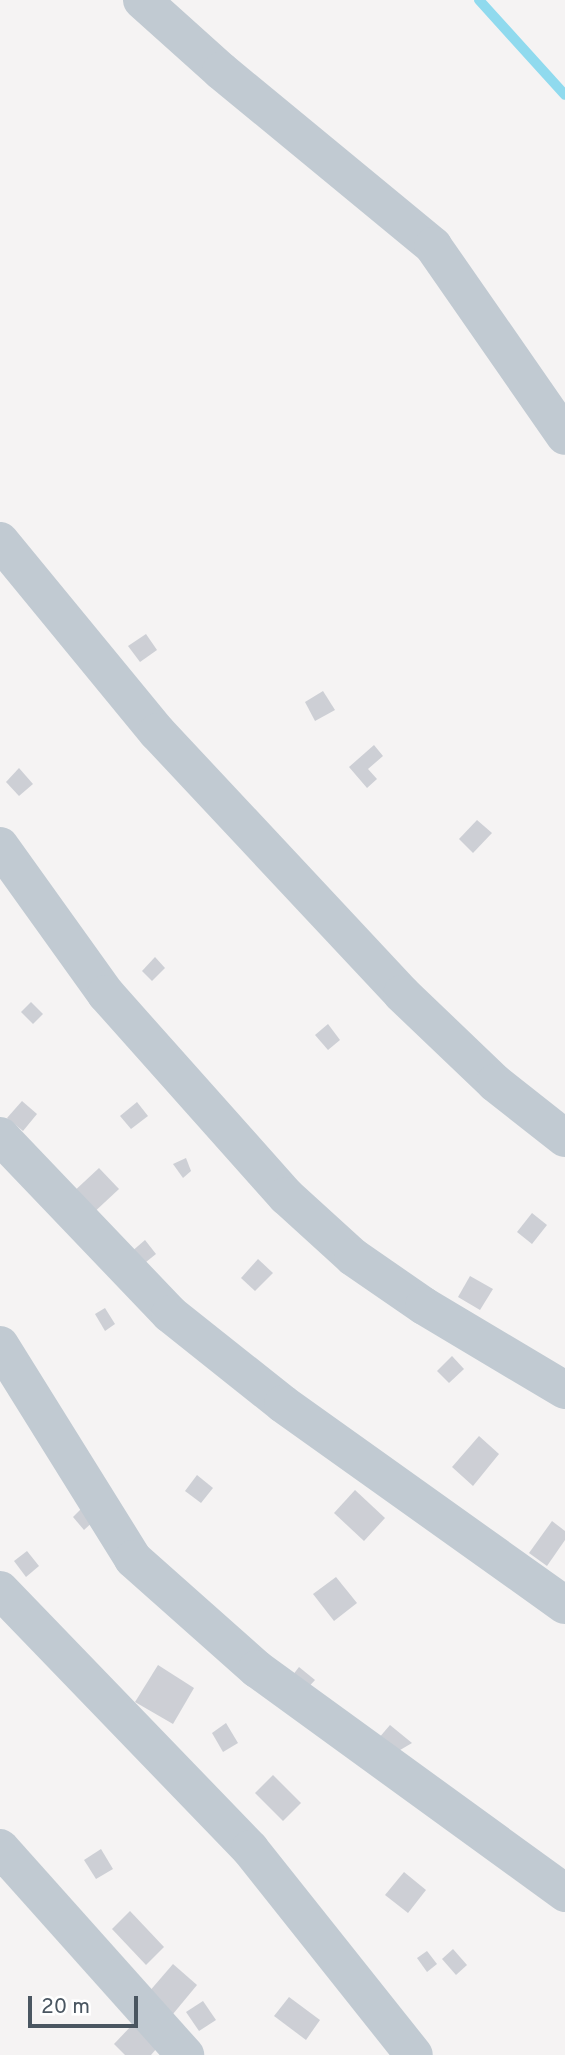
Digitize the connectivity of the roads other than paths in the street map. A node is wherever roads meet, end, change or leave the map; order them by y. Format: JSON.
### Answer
{"nodes":[{"id":1,"x":142,"y":0,"type":"edge"},
{"id":2,"x":565,"y":436,"type":"edge"},
{"id":3,"x":0,"y":541,"type":"edge"},
{"id":4,"x":0,"y":846,"type":"edge"},
{"id":5,"x":0,"y":1136,"type":"edge"},
{"id":6,"x":565,"y":1138,"type":"edge"},
{"id":7,"x":0,"y":1345,"type":"edge"},
{"id":8,"x":565,"y":1390,"type":"edge"},
{"id":9,"x":0,"y":1590,"type":"edge"},
{"id":10,"x":565,"y":1605,"type":"edge"},
{"id":11,"x":0,"y":1848,"type":"edge"},
{"id":12,"x":565,"y":1893,"type":"edge"},
{"id":13,"x":185,"y":2055,"type":"edge"},
{"id":14,"x":414,"y":2055,"type":"edge"}],
"edges":[{"from":1,"to":2,"type":"street"},
{"from":3,"to":6,"type":"street"},
{"from":4,"to":8,"type":"street"},
{"from":5,"to":10,"type":"street"},
{"from":7,"to":12,"type":"street"},
{"from":9,"to":14,"type":"street"},
{"from":11,"to":13,"type":"street"}]}
